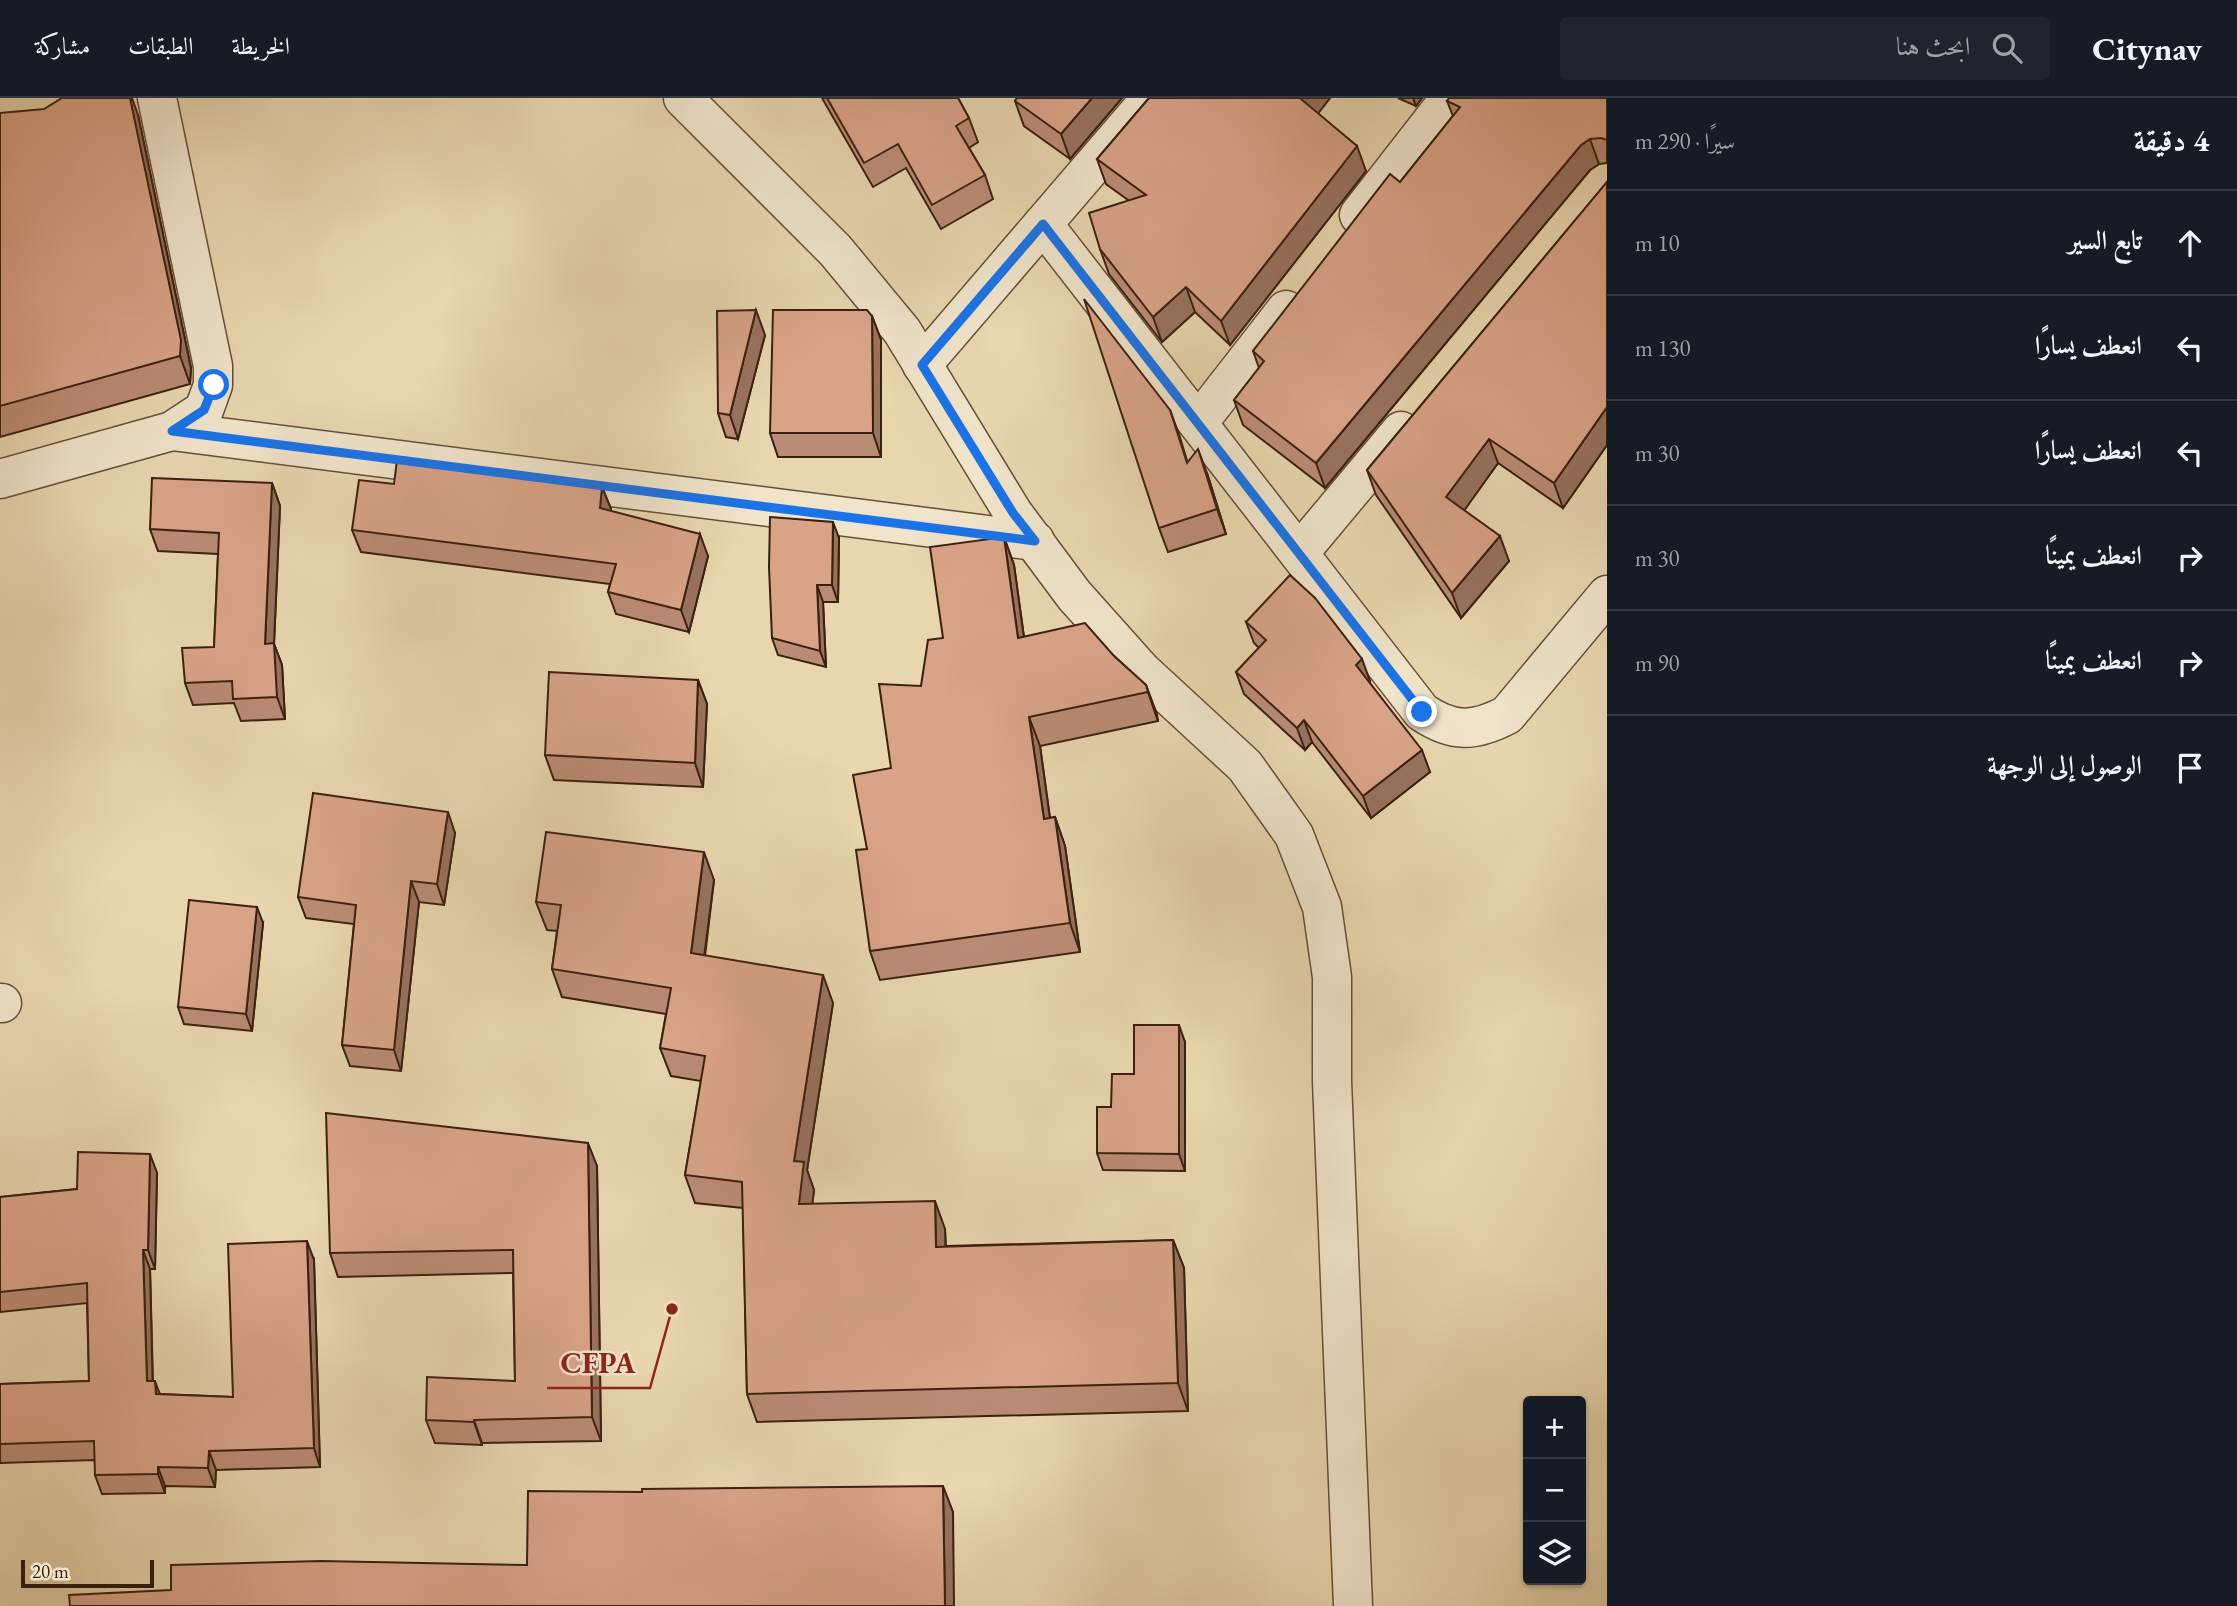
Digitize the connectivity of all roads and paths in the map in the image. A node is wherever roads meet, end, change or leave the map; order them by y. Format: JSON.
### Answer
{"nodes":[{"id":1,"x":157,"y":98,"type":"edge"},
{"id":2,"x":683,"y":98,"type":"edge"},
{"id":3,"x":1151,"y":98,"type":"edge"},
{"id":4,"x":1450,"y":98,"type":"edge"},
{"id":5,"x":1043,"y":224,"type":"junction"},
{"id":6,"x":1340,"y":239,"type":"edge"},
{"id":7,"x":1307,"y":282,"type":"edge"},
{"id":8,"x":922,"y":365,"type":"junction"},
{"id":9,"x":1422,"y":405,"type":"edge"},
{"id":10,"x":1198,"y":423,"type":"junction"},
{"id":11,"x":172,"y":431,"type":"junction"},
{"id":12,"x":0,"y":479,"type":"edge"},
{"id":13,"x":1035,"y":541,"type":"junction"},
{"id":14,"x":1299,"y":554,"type":"junction"},
{"id":15,"x":1607,"y":595,"type":"edge"},
{"id":16,"x":1353,"y":1606,"type":"edge"}],
"edges":[{"from":1,"to":11,"type":"street"},
{"from":2,"to":8,"type":"street"},
{"from":3,"to":5,"type":"street"},
{"from":4,"to":6,"type":"street"},
{"from":5,"to":8,"type":"street"},
{"from":5,"to":10,"type":"street"},
{"from":7,"to":10,"type":"street"},
{"from":8,"to":13,"type":"street"},
{"from":9,"to":14,"type":"street"},
{"from":10,"to":14,"type":"street"},
{"from":11,"to":12,"type":"street"},
{"from":11,"to":13,"type":"street"},
{"from":13,"to":16,"type":"street"},
{"from":14,"to":15,"type":"street"}]}
